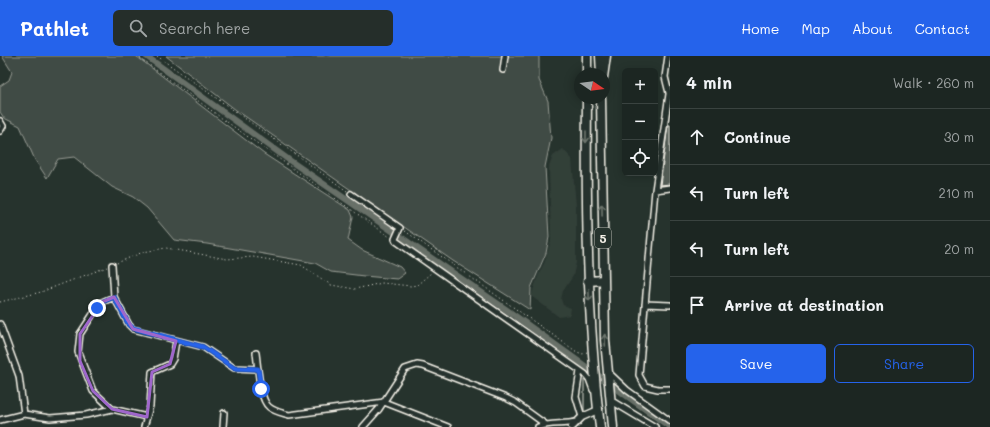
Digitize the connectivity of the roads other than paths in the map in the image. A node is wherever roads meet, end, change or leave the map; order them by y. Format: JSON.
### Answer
{"nodes":[{"id":1,"x":505,"y":56,"type":"edge"},
{"id":2,"x":587,"y":56,"type":"edge"},
{"id":3,"x":600,"y":56,"type":"edge"},
{"id":4,"x":607,"y":56,"type":"edge"},
{"id":5,"x":668,"y":56,"type":"edge"},
{"id":6,"x":587,"y":68,"type":"edge"},
{"id":7,"x":601,"y":68,"type":"edge"},
{"id":8,"x":605,"y":68,"type":"edge"},
{"id":9,"x":503,"y":70,"type":"dead end"},
{"id":10,"x":670,"y":96,"type":"edge"},
{"id":11,"x":587,"y":104,"type":"edge"},
{"id":12,"x":601,"y":104,"type":"edge"},
{"id":13,"x":0,"y":121,"type":"edge"},
{"id":14,"x":0,"y":131,"type":"edge"},
{"id":15,"x":670,"y":188,"type":"edge"},
{"id":16,"x":655,"y":190,"type":"junction"},
{"id":17,"x":351,"y":194,"type":"road end"},
{"id":18,"x":112,"y":265,"type":"road end"},
{"id":19,"x":604,"y":280,"type":"junction"},
{"id":20,"x":588,"y":281,"type":"junction"},
{"id":21,"x":114,"y":297,"type":"junction"},
{"id":22,"x":645,"y":304,"type":"junction"},
{"id":23,"x":670,"y":305,"type":"edge"},
{"id":24,"x":0,"y":324,"type":"edge"},
{"id":25,"x":176,"y":341,"type":"junction"},
{"id":26,"x":256,"y":353,"type":"dead end"},
{"id":27,"x":258,"y":369,"type":"junction"},
{"id":28,"x":580,"y":371,"type":"junction"},
{"id":29,"x":608,"y":375,"type":"junction"},
{"id":30,"x":670,"y":389,"type":"edge"},
{"id":31,"x":610,"y":397,"type":"junction"},
{"id":32,"x":384,"y":402,"type":"junction"},
{"id":33,"x":112,"y":409,"type":"junction"},
{"id":34,"x":224,"y":412,"type":"dead end"},
{"id":35,"x":591,"y":413,"type":"junction"},
{"id":36,"x":24,"y":414,"type":"junction"},
{"id":37,"x":147,"y":417,"type":"junction"},
{"id":38,"x":0,"y":420,"type":"edge"},
{"id":39,"x":670,"y":421,"type":"edge"},
{"id":40,"x":545,"y":424,"type":"junction"},
{"id":41,"x":574,"y":424,"type":"edge"},
{"id":42,"x":144,"y":427,"type":"edge"},
{"id":43,"x":223,"y":427,"type":"edge"},
{"id":44,"x":363,"y":427,"type":"edge"},
{"id":45,"x":448,"y":427,"type":"edge"},
{"id":46,"x":538,"y":427,"type":"edge"},
{"id":47,"x":600,"y":427,"type":"edge"},
{"id":48,"x":613,"y":427,"type":"edge"},
{"id":49,"x":655,"y":427,"type":"edge"}],
"edges":[{"from":1,"to":9,"type":"street"},
{"from":2,"to":6,"type":"highway"},
{"from":3,"to":7,"type":"highway"},
{"from":4,"to":8,"type":"street"},
{"from":5,"to":10,"type":"street"},
{"from":10,"to":16,"type":"street"},
{"from":11,"to":20,"type":"highway","number":"5","one_way":true},
{"from":19,"to":12,"type":"highway","number":"5","one_way":true},
{"from":13,"to":14,"type":"street"},
{"from":15,"to":16,"type":"street"},
{"from":16,"to":22,"type":"street"},
{"from":17,"to":28,"type":"street"},
{"from":18,"to":21,"type":"street"},
{"from":19,"to":20,"type":"highway"},
{"from":29,"to":19,"type":"highway","number":"5","one_way":true},
{"from":20,"to":35,"type":"highway","number":"5","one_way":true},
{"from":21,"to":25,"type":"street"},
{"from":21,"to":33,"type":"street"},
{"from":22,"to":23,"type":"street"},
{"from":22,"to":30,"type":"street"},
{"from":24,"to":36,"type":"street"},
{"from":25,"to":27,"type":"street"},
{"from":25,"to":37,"type":"street"},
{"from":26,"to":27,"type":"street"},
{"from":27,"to":32,"type":"street"},
{"from":28,"to":35,"type":"street"},
{"from":28,"to":35,"type":"street"},
{"from":29,"to":31,"type":"highway","number":"5"},
{"from":29,"to":39,"type":"street"},
{"from":31,"to":48,"type":"highway","number":"5"},
{"from":31,"to":49,"type":"street"},
{"from":32,"to":40,"type":"street"},
{"from":32,"to":44,"type":"street"},
{"from":32,"to":45,"type":"street"},
{"from":33,"to":36,"type":"street"},
{"from":33,"to":37,"type":"street"},
{"from":34,"to":43,"type":"street"},
{"from":35,"to":41,"type":"street"},
{"from":35,"to":47,"type":"highway","number":"5"},
{"from":36,"to":38,"type":"street"},
{"from":37,"to":42,"type":"street"},
{"from":40,"to":41,"type":"street"},
{"from":40,"to":46,"type":"street"}]}
